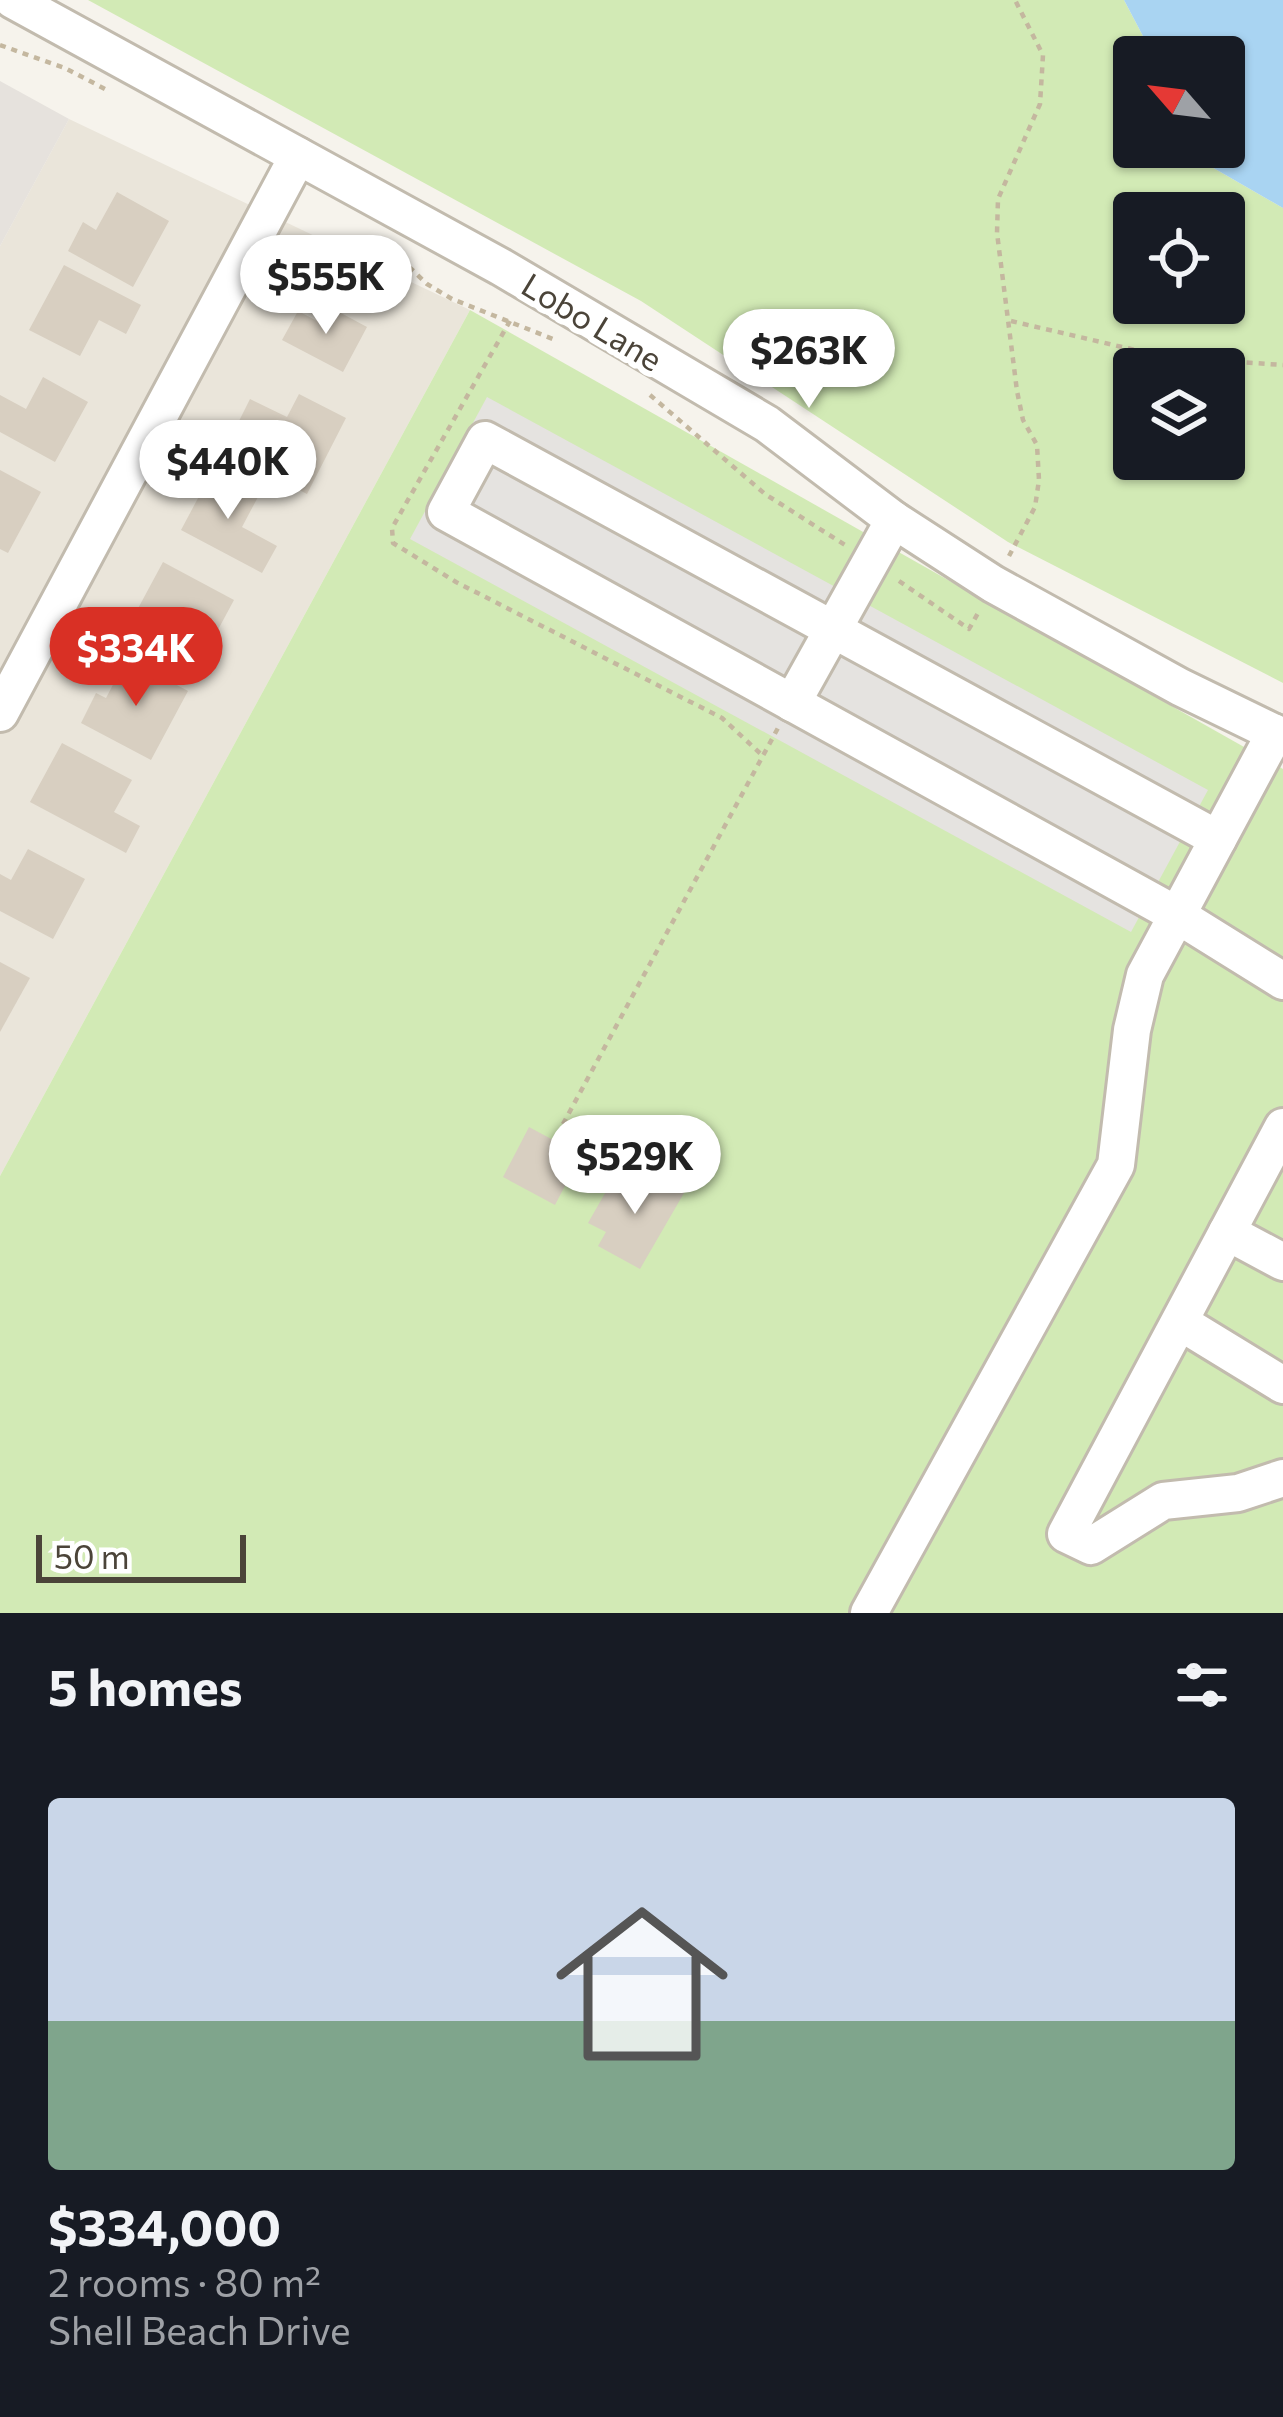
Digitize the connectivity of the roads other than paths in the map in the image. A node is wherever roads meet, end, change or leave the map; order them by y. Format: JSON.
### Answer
{"nodes":[{"id":1,"x":13,"y":0,"type":"edge"},
{"id":2,"x":298,"y":156,"type":"junction"},
{"id":3,"x":894,"y":520,"type":"junction"},
{"id":4,"x":832,"y":631,"type":"junction"},
{"id":5,"x":792,"y":703,"type":"junction"},
{"id":6,"x":0,"y":713,"type":"edge"},
{"id":7,"x":1279,"y":735,"type":"edge"},
{"id":8,"x":1218,"y":839,"type":"junction"},
{"id":9,"x":1177,"y":916,"type":"junction"},
{"id":10,"x":1283,"y":981,"type":"edge"},
{"id":11,"x":1278,"y":1147,"type":"edge"},
{"id":12,"x":1227,"y":1232,"type":"junction"},
{"id":13,"x":1283,"y":1262,"type":"edge"},
{"id":14,"x":1180,"y":1322,"type":"junction"},
{"id":15,"x":1283,"y":1385,"type":"edge"},
{"id":16,"x":1283,"y":1478,"type":"edge"},
{"id":17,"x":869,"y":1613,"type":"edge"}],
"edges":[{"from":1,"to":2,"type":"street","name":"Lobo Lane"},
{"from":2,"to":3,"type":"street","name":"Lobo Lane"},
{"from":2,"to":6,"type":"street"},
{"from":3,"to":4,"type":"street"},
{"from":3,"to":7,"type":"street","name":"Lobo Lane"},
{"from":4,"to":5,"type":"street"},
{"from":4,"to":5,"type":"street"},
{"from":4,"to":8,"type":"street"},
{"from":5,"to":9,"type":"street"},
{"from":7,"to":8,"type":"street"},
{"from":8,"to":9,"type":"street"},
{"from":9,"to":10,"type":"street"},
{"from":9,"to":17,"type":"street"},
{"from":11,"to":12,"type":"street"},
{"from":12,"to":13,"type":"street"},
{"from":12,"to":14,"type":"street"},
{"from":14,"to":15,"type":"street"},
{"from":14,"to":16,"type":"street"}]}
